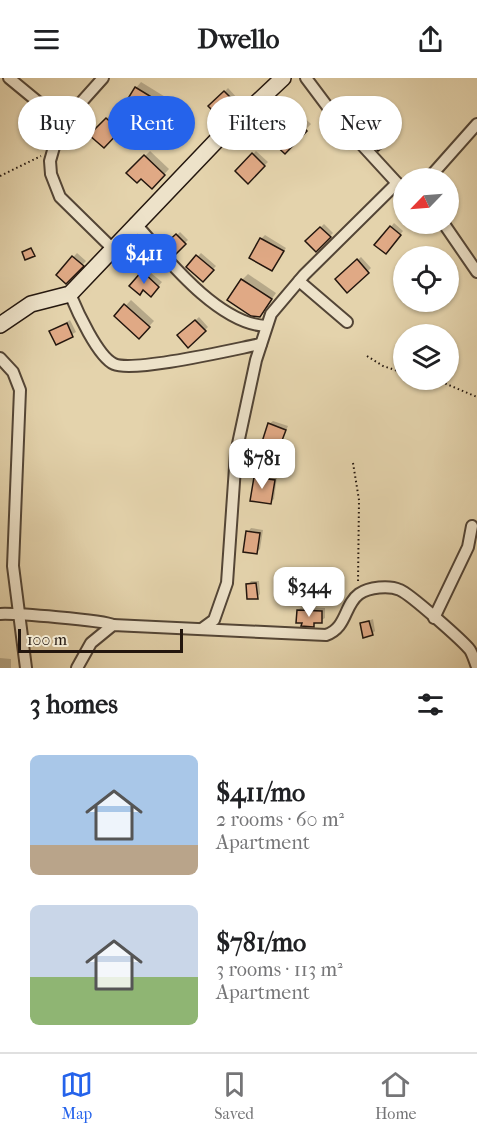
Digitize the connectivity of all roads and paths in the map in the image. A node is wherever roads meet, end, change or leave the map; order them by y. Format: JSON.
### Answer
{"nodes":[{"id":1,"x":9,"y":78,"type":"edge"},
{"id":2,"x":103,"y":78,"type":"edge"},
{"id":3,"x":283,"y":78,"type":"edge"},
{"id":4,"x":306,"y":78,"type":"edge"},
{"id":5,"x":31,"y":96,"type":"edge"},
{"id":6,"x":87,"y":96,"type":"edge"},
{"id":7,"x":477,"y":124,"type":"edge"},
{"id":8,"x":51,"y":150,"type":"joint"},
{"id":9,"x":438,"y":168,"type":"edge"},
{"id":10,"x":0,"y":176,"type":"edge"},
{"id":11,"x":393,"y":178,"type":"edge"},
{"id":12,"x":393,"y":192,"type":"edge"},
{"id":13,"x":135,"y":223,"type":"junction"},
{"id":14,"x":451,"y":234,"type":"edge"},
{"id":15,"x":114,"y":250,"type":"junction"},
{"id":16,"x":477,"y":272,"type":"edge"},
{"id":17,"x":299,"y":281,"type":"junction"},
{"id":18,"x":70,"y":294,"type":"junction"},
{"id":19,"x":347,"y":322,"type":"dead end"},
{"id":20,"x":0,"y":325,"type":"edge"},
{"id":21,"x":266,"y":326,"type":"junction"},
{"id":22,"x":261,"y":344,"type":"junction"},
{"id":23,"x":367,"y":356,"type":"dead end"},
{"id":24,"x":0,"y":358,"type":"edge"},
{"id":25,"x":393,"y":369,"type":"edge"},
{"id":26,"x":459,"y":389,"type":"edge"},
{"id":27,"x":477,"y":397,"type":"edge"},
{"id":28,"x":353,"y":463,"type":"dead end"},
{"id":29,"x":472,"y":526,"type":"dead end"},
{"id":30,"x":357,"y":595,"type":"junction"},
{"id":31,"x":19,"y":612,"type":"junction"},
{"id":32,"x":0,"y":614,"type":"edge"},
{"id":33,"x":434,"y":618,"type":"junction"},
{"id":34,"x":113,"y":625,"type":"junction"},
{"id":35,"x":203,"y":628,"type":"junction"},
{"id":36,"x":26,"y":668,"type":"edge"},
{"id":37,"x":77,"y":668,"type":"edge"},
{"id":38,"x":477,"y":668,"type":"edge"}],
"edges":[{"from":1,"to":5,"type":"street"},
{"from":2,"to":6,"type":"street"},
{"from":3,"to":13,"type":"street"},
{"from":4,"to":11,"type":"street"},
{"from":7,"to":9,"type":"street"},
{"from":8,"to":10,"type":"path"},
{"from":8,"to":15,"type":"street"},
{"from":12,"to":17,"type":"street"},
{"from":13,"to":15,"type":"street"},
{"from":13,"to":21,"type":"street"},
{"from":14,"to":16,"type":"street"},
{"from":15,"to":18,"type":"street"},
{"from":17,"to":19,"type":"street"},
{"from":17,"to":21,"type":"street"},
{"from":18,"to":20,"type":"street"},
{"from":18,"to":22,"type":"street"},
{"from":21,"to":22,"type":"street"},
{"from":22,"to":35,"type":"street"},
{"from":23,"to":25,"type":"path"},
{"from":24,"to":31,"type":"street"},
{"from":26,"to":27,"type":"path"},
{"from":28,"to":30,"type":"path"},
{"from":29,"to":33,"type":"street"},
{"from":30,"to":33,"type":"street"},
{"from":30,"to":35,"type":"street"},
{"from":31,"to":32,"type":"street"},
{"from":31,"to":34,"type":"street"},
{"from":31,"to":36,"type":"street"},
{"from":33,"to":38,"type":"street"},
{"from":34,"to":35,"type":"street"},
{"from":34,"to":37,"type":"street"}]}
